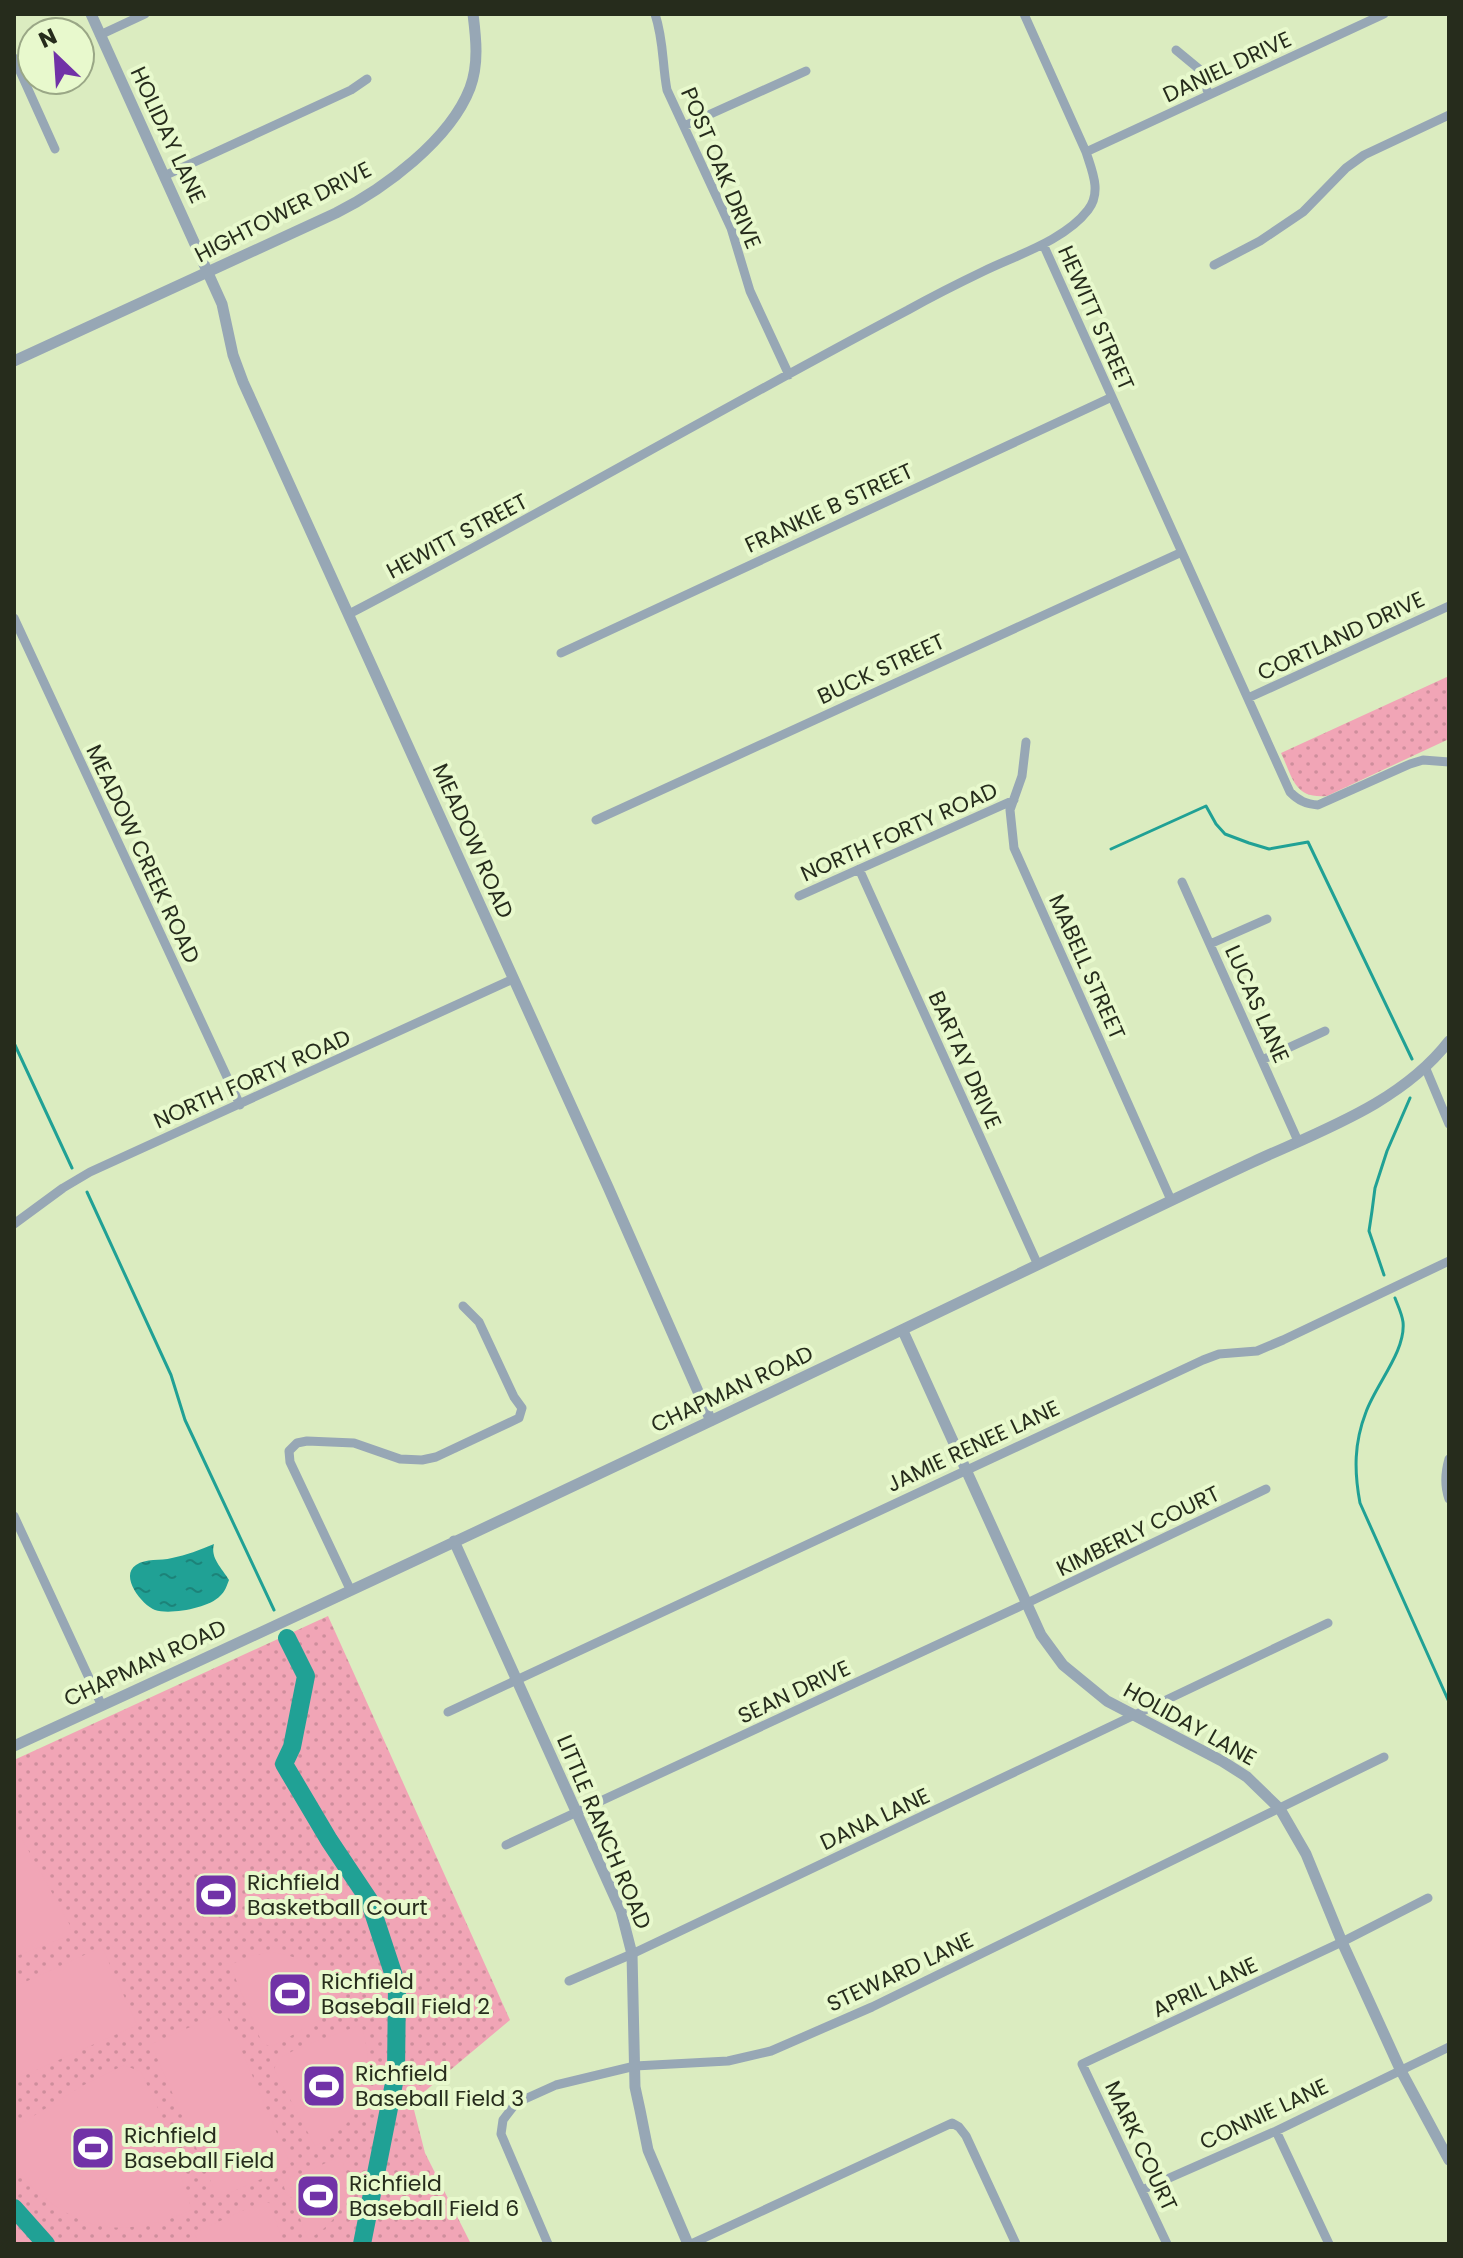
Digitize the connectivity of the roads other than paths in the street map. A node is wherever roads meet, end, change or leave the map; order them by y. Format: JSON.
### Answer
{"nodes":[{"id":1,"x":91,"y":14,"type":"edge"},
{"id":2,"x":145,"y":14,"type":"edge"},
{"id":3,"x":473,"y":14,"type":"edge"},
{"id":4,"x":655,"y":14,"type":"edge"},
{"id":5,"x":1024,"y":14,"type":"edge"},
{"id":6,"x":1384,"y":14,"type":"edge"},
{"id":7,"x":100,"y":35,"type":"junction"},
{"id":8,"x":1176,"y":50,"type":"dead end"},
{"id":9,"x":14,"y":58,"type":"edge"},
{"id":10,"x":806,"y":71,"type":"dead end"},
{"id":11,"x":367,"y":79,"type":"dead end"},
{"id":12,"x":1209,"y":95,"type":"junction"},
{"id":13,"x":1449,"y":115,"type":"edge"},
{"id":14,"x":684,"y":126,"type":"junction"},
{"id":15,"x":55,"y":149,"type":"dead end"},
{"id":16,"x":1086,"y":152,"type":"junction"},
{"id":17,"x":164,"y":176,"type":"junction"},
{"id":18,"x":1043,"y":244,"type":"junction"},
{"id":19,"x":1214,"y":265,"type":"dead end"},
{"id":20,"x":209,"y":273,"type":"junction"},
{"id":21,"x":14,"y":361,"type":"edge"},
{"id":22,"x":789,"y":375,"type":"junction"},
{"id":23,"x":1112,"y":397,"type":"junction"},
{"id":24,"x":1182,"y":552,"type":"junction"},
{"id":25,"x":1449,"y":606,"type":"edge"},
{"id":26,"x":349,"y":614,"type":"junction"},
{"id":27,"x":14,"y":618,"type":"edge"},
{"id":28,"x":561,"y":653,"type":"dead end"},
{"id":29,"x":1248,"y":698,"type":"junction"},
{"id":30,"x":1026,"y":742,"type":"dead end"},
{"id":31,"x":1449,"y":762,"type":"edge"},
{"id":32,"x":1014,"y":800,"type":"junction"},
{"id":33,"x":596,"y":820,"type":"dead end"},
{"id":34,"x":859,"y":869,"type":"junction"},
{"id":35,"x":1182,"y":882,"type":"dead end"},
{"id":36,"x":799,"y":896,"type":"dead end"},
{"id":37,"x":1267,"y":919,"type":"dead end"},
{"id":38,"x":1210,"y":944,"type":"junction"},
{"id":39,"x":513,"y":979,"type":"junction"},
{"id":40,"x":1325,"y":1031,"type":"dead end"},
{"id":41,"x":1449,"y":1041,"type":"edge"},
{"id":42,"x":1262,"y":1060,"type":"junction"},
{"id":43,"x":1426,"y":1069,"type":"junction"},
{"id":44,"x":240,"y":1105,"type":"junction"},
{"id":45,"x":1449,"y":1124,"type":"edge"},
{"id":46,"x":1298,"y":1141,"type":"junction"},
{"id":47,"x":1171,"y":1200,"type":"junction"},
{"id":48,"x":14,"y":1224,"type":"edge"},
{"id":49,"x":1449,"y":1261,"type":"edge"},
{"id":50,"x":1038,"y":1265,"type":"junction"},
{"id":51,"x":463,"y":1306,"type":"dead end"},
{"id":52,"x":903,"y":1331,"type":"junction"},
{"id":53,"x":711,"y":1421,"type":"junction"},
{"id":54,"x":1449,"y":1459,"type":"edge"},
{"id":55,"x":966,"y":1469,"type":"junction"},
{"id":56,"x":1266,"y":1489,"type":"dead end"},
{"id":57,"x":1449,"y":1499,"type":"edge"},
{"id":58,"x":14,"y":1516,"type":"edge"},
{"id":59,"x":454,"y":1541,"type":"junction"},
{"id":60,"x":350,"y":1589,"type":"junction"},
{"id":61,"x":1025,"y":1604,"type":"junction"},
{"id":62,"x":1328,"y":1623,"type":"dead end"},
{"id":63,"x":517,"y":1679,"type":"junction"},
{"id":64,"x":102,"y":1706,"type":"junction"},
{"id":65,"x":448,"y":1712,"type":"dead end"},
{"id":66,"x":1133,"y":1716,"type":"junction"},
{"id":67,"x":14,"y":1746,"type":"edge"},
{"id":68,"x":1384,"y":1757,"type":"dead end"},
{"id":69,"x":1280,"y":1809,"type":"junction"},
{"id":70,"x":577,"y":1812,"type":"junction"},
{"id":71,"x":506,"y":1845,"type":"dead end"},
{"id":72,"x":1428,"y":1898,"type":"dead end"},
{"id":73,"x":1342,"y":1942,"type":"junction"},
{"id":74,"x":632,"y":1954,"type":"junction"},
{"id":75,"x":569,"y":1981,"type":"dead end"},
{"id":76,"x":1449,"y":2047,"type":"edge"},
{"id":77,"x":1082,"y":2064,"type":"joint"},
{"id":78,"x":635,"y":2066,"type":"junction"},
{"id":79,"x":1400,"y":2069,"type":"junction"},
{"id":80,"x":1276,"y":2131,"type":"junction"},
{"id":81,"x":1449,"y":2160,"type":"edge"},
{"id":82,"x":1142,"y":2190,"type":"junction"},
{"id":83,"x":548,"y":2244,"type":"edge"},
{"id":84,"x":690,"y":2244,"type":"edge"},
{"id":85,"x":1014,"y":2244,"type":"edge"},
{"id":86,"x":1167,"y":2244,"type":"edge"},
{"id":87,"x":1329,"y":2244,"type":"edge"}],
"edges":[{"from":1,"to":7,"type":"street","name":"HOLIDAY LANE"},
{"from":2,"to":7,"type":"street"},
{"from":3,"to":20,"type":"street","name":"HIGHTOWER DRIVE"},
{"from":4,"to":14,"type":"street","name":"POST OAK DRIVE"},
{"from":5,"to":16,"type":"street"},
{"from":6,"to":12,"type":"street","name":"DANIEL DRIVE"},
{"from":7,"to":17,"type":"street","name":"HOLIDAY LANE"},
{"from":8,"to":12,"type":"street"},
{"from":9,"to":15,"type":"street"},
{"from":10,"to":14,"type":"street"},
{"from":11,"to":17,"type":"street"},
{"from":12,"to":16,"type":"street","name":"DANIEL DRIVE"},
{"from":13,"to":19,"type":"street"},
{"from":14,"to":22,"type":"street","name":"POST OAK DRIVE"},
{"from":16,"to":18,"type":"street"},
{"from":17,"to":20,"type":"street","name":"HOLIDAY LANE"},
{"from":18,"to":22,"type":"street","name":"HEWITT STREET"},
{"from":18,"to":23,"type":"street","name":"HEWITT STREET"},
{"from":20,"to":21,"type":"street","name":"HIGHTOWER DRIVE"},
{"from":20,"to":26,"type":"street","name":"MEADOW ROAD"},
{"from":22,"to":26,"type":"street","name":"HEWITT STREET"},
{"from":23,"to":24,"type":"street","name":"HEWITT STREET"},
{"from":23,"to":28,"type":"street","name":"FRANKIE B STREET"},
{"from":24,"to":29,"type":"street","name":"HEWITT STREET"},
{"from":24,"to":33,"type":"street","name":"BUCK STREET"},
{"from":25,"to":29,"type":"street","name":"CORTLAND DRIVE"},
{"from":26,"to":39,"type":"street","name":"MEADOW ROAD"},
{"from":27,"to":44,"type":"street","name":"MEADOW CREEK ROAD"},
{"from":29,"to":31,"type":"street","name":"HEWITT STREET"},
{"from":30,"to":32,"type":"street","name":"MABELL STREET"},
{"from":32,"to":34,"type":"street","name":"NORTH FORTY ROAD"},
{"from":32,"to":47,"type":"street","name":"MABELL STREET"},
{"from":34,"to":36,"type":"street","name":"NORTH FORTY ROAD"},
{"from":34,"to":50,"type":"street","name":"BARTAY DRIVE"},
{"from":35,"to":38,"type":"street","name":"LUCAS LANE"},
{"from":37,"to":38,"type":"street"},
{"from":38,"to":42,"type":"street","name":"LUCAS LANE"},
{"from":39,"to":44,"type":"street","name":"NORTH FORTY ROAD"},
{"from":39,"to":53,"type":"street","name":"MEADOW ROAD"},
{"from":40,"to":42,"type":"street"},
{"from":41,"to":43,"type":"street","name":"CHAPMAN ROAD"},
{"from":42,"to":46,"type":"street","name":"LUCAS LANE"},
{"from":43,"to":45,"type":"street"},
{"from":43,"to":46,"type":"street","name":"CHAPMAN ROAD"},
{"from":44,"to":48,"type":"street","name":"NORTH FORTY ROAD"},
{"from":46,"to":47,"type":"street","name":"CHAPMAN ROAD"},
{"from":47,"to":50,"type":"street","name":"CHAPMAN ROAD"},
{"from":49,"to":55,"type":"street","name":"JAMIE RENEE LANE"},
{"from":50,"to":52,"type":"street","name":"CHAPMAN ROAD"},
{"from":51,"to":60,"type":"street"},
{"from":52,"to":53,"type":"street","name":"CHAPMAN ROAD"},
{"from":52,"to":55,"type":"street","name":"HOLIDAY LANE"},
{"from":53,"to":59,"type":"street","name":"CHAPMAN ROAD"},
{"from":54,"to":57,"type":"street"},
{"from":55,"to":61,"type":"street","name":"HOLIDAY LANE"},
{"from":55,"to":63,"type":"street","name":"JAMIE RENEE LANE"},
{"from":56,"to":61,"type":"street","name":"KIMBERLY COURT"},
{"from":58,"to":64,"type":"street"},
{"from":59,"to":60,"type":"street","name":"CHAPMAN ROAD"},
{"from":59,"to":63,"type":"street","name":"LITTLE RANCH ROAD"},
{"from":60,"to":64,"type":"street","name":"CHAPMAN ROAD"},
{"from":61,"to":66,"type":"street","name":"HOLIDAY LANE"},
{"from":61,"to":70,"type":"street","name":"SEAN DRIVE"},
{"from":62,"to":66,"type":"street","name":"DANA LANE"},
{"from":63,"to":65,"type":"street","name":"JAMIE RENEE LANE"},
{"from":63,"to":70,"type":"street","name":"LITTLE RANCH ROAD"},
{"from":64,"to":67,"type":"street","name":"CHAPMAN ROAD"},
{"from":66,"to":69,"type":"street","name":"HOLIDAY LANE"},
{"from":66,"to":74,"type":"street","name":"DANA LANE"},
{"from":68,"to":69,"type":"street","name":"STEWARD LANE"},
{"from":69,"to":73,"type":"street","name":"HOLIDAY LANE"},
{"from":69,"to":78,"type":"street","name":"STEWARD LANE"},
{"from":70,"to":71,"type":"street","name":"SEAN DRIVE"},
{"from":70,"to":74,"type":"street","name":"LITTLE RANCH ROAD"},
{"from":72,"to":73,"type":"street","name":"APRIL LANE"},
{"from":73,"to":77,"type":"street","name":"APRIL LANE"},
{"from":73,"to":79,"type":"street","name":"HOLIDAY LANE"},
{"from":74,"to":75,"type":"street","name":"DANA LANE"},
{"from":74,"to":78,"type":"street","name":"LITTLE RANCH ROAD"},
{"from":76,"to":79,"type":"street","name":"CONNIE LANE"},
{"from":77,"to":82,"type":"street","name":"MARK COURT"},
{"from":78,"to":83,"type":"street","name":"STEWARD LANE"},
{"from":78,"to":84,"type":"street","name":"LITTLE RANCH ROAD"},
{"from":79,"to":80,"type":"street","name":"CONNIE LANE"},
{"from":79,"to":81,"type":"street","name":"HOLIDAY LANE"},
{"from":80,"to":82,"type":"street","name":"CONNIE LANE"},
{"from":80,"to":87,"type":"street"},
{"from":82,"to":86,"type":"street","name":"MARK COURT"},
{"from":84,"to":85,"type":"street"}]}
